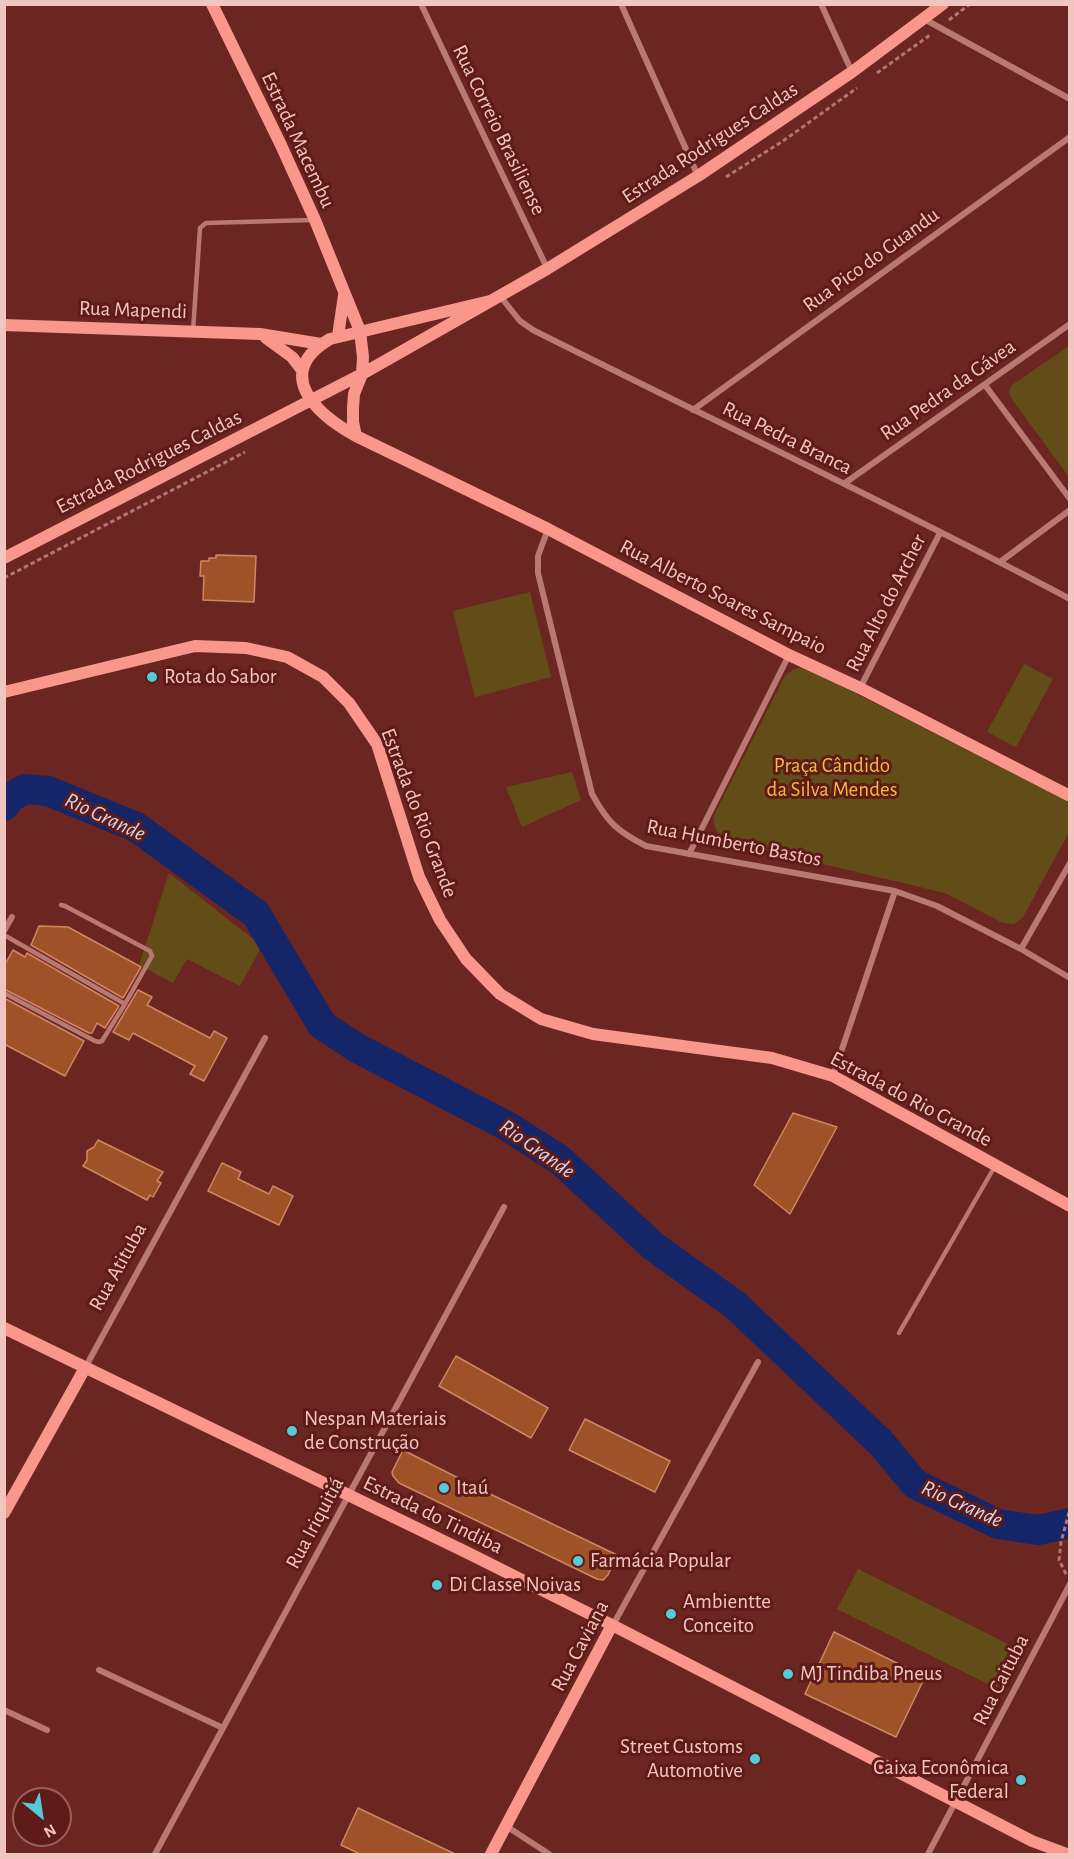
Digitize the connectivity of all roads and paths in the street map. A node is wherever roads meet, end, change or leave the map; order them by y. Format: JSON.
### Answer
{"nodes":[{"id":1,"x":212,"y":4,"type":"edge"},
{"id":2,"x":421,"y":4,"type":"edge"},
{"id":3,"x":621,"y":4,"type":"edge"},
{"id":4,"x":821,"y":4,"type":"edge"},
{"id":5,"x":943,"y":4,"type":"edge"},
{"id":6,"x":924,"y":19,"type":"junction"},
{"id":7,"x":852,"y":72,"type":"junction"},
{"id":8,"x":1070,"y":99,"type":"edge"},
{"id":9,"x":1070,"y":137,"type":"edge"},
{"id":10,"x":698,"y":176,"type":"junction"},
{"id":11,"x":315,"y":220,"type":"junction"},
{"id":12,"x":547,"y":269,"type":"junction"},
{"id":13,"x":345,"y":294,"type":"junction"},
{"id":14,"x":495,"y":298,"type":"junction"},
{"id":15,"x":1070,"y":324,"type":"edge"},
{"id":16,"x":4,"y":325,"type":"edge"},
{"id":17,"x":193,"y":331,"type":"junction"},
{"id":18,"x":360,"y":331,"type":"junction"},
{"id":19,"x":260,"y":334,"type":"junction"},
{"id":20,"x":338,"y":336,"type":"junction"},
{"id":21,"x":321,"y":344,"type":"junction"},
{"id":22,"x":302,"y":370,"type":"junction"},
{"id":23,"x":362,"y":374,"type":"junction"},
{"id":24,"x":985,"y":385,"type":"junction"},
{"id":25,"x":311,"y":400,"type":"junction"},
{"id":26,"x":693,"y":410,"type":"junction"},
{"id":27,"x":356,"y":436,"type":"junction"},
{"id":28,"x":248,"y":451,"type":"dead end"},
{"id":29,"x":845,"y":483,"type":"junction"},
{"id":30,"x":1070,"y":499,"type":"edge"},
{"id":31,"x":1070,"y":510,"type":"edge"},
{"id":32,"x":548,"y":529,"type":"junction"},
{"id":33,"x":940,"y":533,"type":"junction"},
{"id":34,"x":4,"y":558,"type":"edge"},
{"id":35,"x":999,"y":562,"type":"junction"},
{"id":36,"x":4,"y":578,"type":"edge"},
{"id":37,"x":1070,"y":599,"type":"edge"},
{"id":38,"x":789,"y":655,"type":"junction"},
{"id":39,"x":860,"y":688,"type":"junction"},
{"id":40,"x":4,"y":692,"type":"edge"},
{"id":41,"x":1070,"y":796,"type":"edge"},
{"id":42,"x":689,"y":854,"type":"junction"},
{"id":43,"x":1070,"y":863,"type":"edge"},
{"id":44,"x":895,"y":891,"type":"junction"},
{"id":45,"x":61,"y":905,"type":"dead end"},
{"id":46,"x":12,"y":917,"type":"dead end"},
{"id":47,"x":4,"y":933,"type":"edge"},
{"id":48,"x":1022,"y":950,"type":"junction"},
{"id":49,"x":1070,"y":978,"type":"edge"},
{"id":50,"x":4,"y":993,"type":"edge"},
{"id":51,"x":125,"y":1004,"type":"junction"},
{"id":52,"x":265,"y":1038,"type":"dead end"},
{"id":53,"x":833,"y":1076,"type":"junction"},
{"id":54,"x":995,"y":1165,"type":"junction"},
{"id":55,"x":1070,"y":1206,"type":"edge"},
{"id":56,"x":504,"y":1207,"type":"dead end"},
{"id":57,"x":4,"y":1328,"type":"edge"},
{"id":58,"x":899,"y":1333,"type":"dead end"},
{"id":59,"x":758,"y":1362,"type":"dead end"},
{"id":60,"x":85,"y":1368,"type":"junction"},
{"id":61,"x":349,"y":1495,"type":"junction"},
{"id":62,"x":1069,"y":1510,"type":"edge"},
{"id":63,"x":4,"y":1513,"type":"edge"},
{"id":64,"x":1070,"y":1582,"type":"edge"},
{"id":65,"x":612,"y":1625,"type":"junction"},
{"id":66,"x":99,"y":1670,"type":"dead end"},
{"id":67,"x":4,"y":1710,"type":"edge"},
{"id":68,"x":223,"y":1728,"type":"junction"},
{"id":69,"x":47,"y":1730,"type":"dead end"},
{"id":70,"x":956,"y":1803,"type":"junction"},
{"id":71,"x":506,"y":1826,"type":"junction"},
{"id":72,"x":155,"y":1854,"type":"edge"},
{"id":73,"x":491,"y":1854,"type":"edge"},
{"id":74,"x":549,"y":1854,"type":"edge"},
{"id":75,"x":928,"y":1854,"type":"edge"},
{"id":76,"x":1067,"y":1854,"type":"edge"}],
"edges":[{"from":1,"to":11,"type":"street","name":"Estrada Macembu"},
{"from":2,"to":12,"type":"street","name":"Rua Correio Brasiliense"},
{"from":3,"to":10,"type":"street"},
{"from":4,"to":7,"type":"street"},
{"from":5,"to":6,"type":"street","name":"Estrada Rodrigues Caldas"},
{"from":6,"to":7,"type":"street","name":"Estrada Rodrigues Caldas"},
{"from":6,"to":8,"type":"street"},
{"from":7,"to":10,"type":"street","name":"Estrada Rodrigues Caldas"},
{"from":9,"to":26,"type":"street","name":"Rua Pico do Guandu"},
{"from":10,"to":12,"type":"street","name":"Estrada Rodrigues Caldas"},
{"from":11,"to":13,"type":"street","name":"Estrada Macembu"},
{"from":11,"to":17,"type":"lane"},
{"from":12,"to":14,"type":"street","name":"Estrada Rodrigues Caldas"},
{"from":13,"to":18,"type":"street","name":"Estrada Macembu"},
{"from":13,"to":20,"type":"street"},
{"from":14,"to":18,"type":"street","name":"Estrada Rodrigues Caldas"},
{"from":14,"to":23,"type":"street","name":"Estrada Rodrigues Caldas"},
{"from":14,"to":26,"type":"street","name":"Rua Pedra Branca"},
{"from":15,"to":24,"type":"street","name":"Rua Pedra da Gávea"},
{"from":16,"to":17,"type":"street","name":"Rua Mapendi"},
{"from":17,"to":19,"type":"street","name":"Rua Mapendi"},
{"from":18,"to":20,"type":"street","name":"Estrada Rodrigues Caldas"},
{"from":18,"to":23,"type":"street","name":"Estrada Macembu"},
{"from":19,"to":21,"type":"street","name":"Rua Mapendi"},
{"from":19,"to":22,"type":"street"},
{"from":20,"to":21,"type":"street","name":"Estrada Rodrigues Caldas"},
{"from":21,"to":22,"type":"street","name":"Estrada Rodrigues Caldas"},
{"from":22,"to":25,"type":"street"},
{"from":23,"to":25,"type":"street","name":"Estrada Rodrigues Caldas"},
{"from":23,"to":27,"type":"street"},
{"from":24,"to":29,"type":"street","name":"Rua Pedra da Gávea"},
{"from":24,"to":30,"type":"street"},
{"from":25,"to":27,"type":"street","name":"Rua Alberto Soares Sampaio"},
{"from":25,"to":34,"type":"street","name":"Estrada Rodrigues Caldas"},
{"from":26,"to":29,"type":"street","name":"Rua Pedra Branca"},
{"from":27,"to":32,"type":"street","name":"Rua Alberto Soares Sampaio"},
{"from":28,"to":36,"type":"path"},
{"from":29,"to":33,"type":"street","name":"Rua Pedra Branca"},
{"from":31,"to":35,"type":"street"},
{"from":32,"to":38,"type":"street","name":"Rua Alberto Soares Sampaio"},
{"from":32,"to":42,"type":"street","name":"Rua Humberto Bastos"},
{"from":33,"to":35,"type":"street","name":"Rua Pedra Branca"},
{"from":33,"to":39,"type":"street","name":"Rua Alto do Archer"},
{"from":35,"to":37,"type":"street","name":"Rua Pedra Branca"},
{"from":38,"to":39,"type":"street","name":"Rua Alberto Soares Sampaio"},
{"from":38,"to":42,"type":"street"},
{"from":39,"to":41,"type":"street","name":"Rua Alberto Soares Sampaio"},
{"from":40,"to":53,"type":"street","name":"Estrada do Rio Grande"},
{"from":42,"to":44,"type":"street","name":"Rua Humberto Bastos"},
{"from":43,"to":48,"type":"street"},
{"from":44,"to":48,"type":"street","name":"Rua Humberto Bastos"},
{"from":44,"to":53,"type":"street"},
{"from":45,"to":51,"type":"lane"},
{"from":46,"to":47,"type":"street"},
{"from":47,"to":51,"type":"lane"},
{"from":48,"to":49,"type":"street","name":"Rua Humberto Bastos"},
{"from":50,"to":51,"type":"lane"},
{"from":52,"to":60,"type":"street","name":"Rua Atituba"},
{"from":53,"to":54,"type":"street","name":"Estrada do Rio Grande"},
{"from":54,"to":55,"type":"street","name":"Estrada do Rio Grande"},
{"from":54,"to":58,"type":"lane"},
{"from":56,"to":61,"type":"street","name":"Rua Iriquitiá"},
{"from":57,"to":60,"type":"street","name":"Estrada do Tindiba"},
{"from":59,"to":65,"type":"street","name":"Rua Caviana"},
{"from":60,"to":61,"type":"street","name":"Estrada do Tindiba"},
{"from":60,"to":63,"type":"street","name":"Rua Atituba"},
{"from":61,"to":65,"type":"street","name":"Estrada do Tindiba"},
{"from":61,"to":68,"type":"street","name":"Rua Iriquitiá"},
{"from":62,"to":64,"type":"path"},
{"from":64,"to":70,"type":"street","name":"Rua Caituba"},
{"from":65,"to":70,"type":"street","name":"Estrada do Tindiba"},
{"from":65,"to":71,"type":"street","name":"Rua Caviana"},
{"from":66,"to":68,"type":"street"},
{"from":67,"to":69,"type":"street"},
{"from":68,"to":72,"type":"street","name":"Rua Iriquitiá"},
{"from":70,"to":75,"type":"street","name":"Rua Caituba"},
{"from":70,"to":76,"type":"street","name":"Estrada do Tindiba"},
{"from":71,"to":73,"type":"street","name":"Rua Caviana"},
{"from":71,"to":74,"type":"street"}]}
